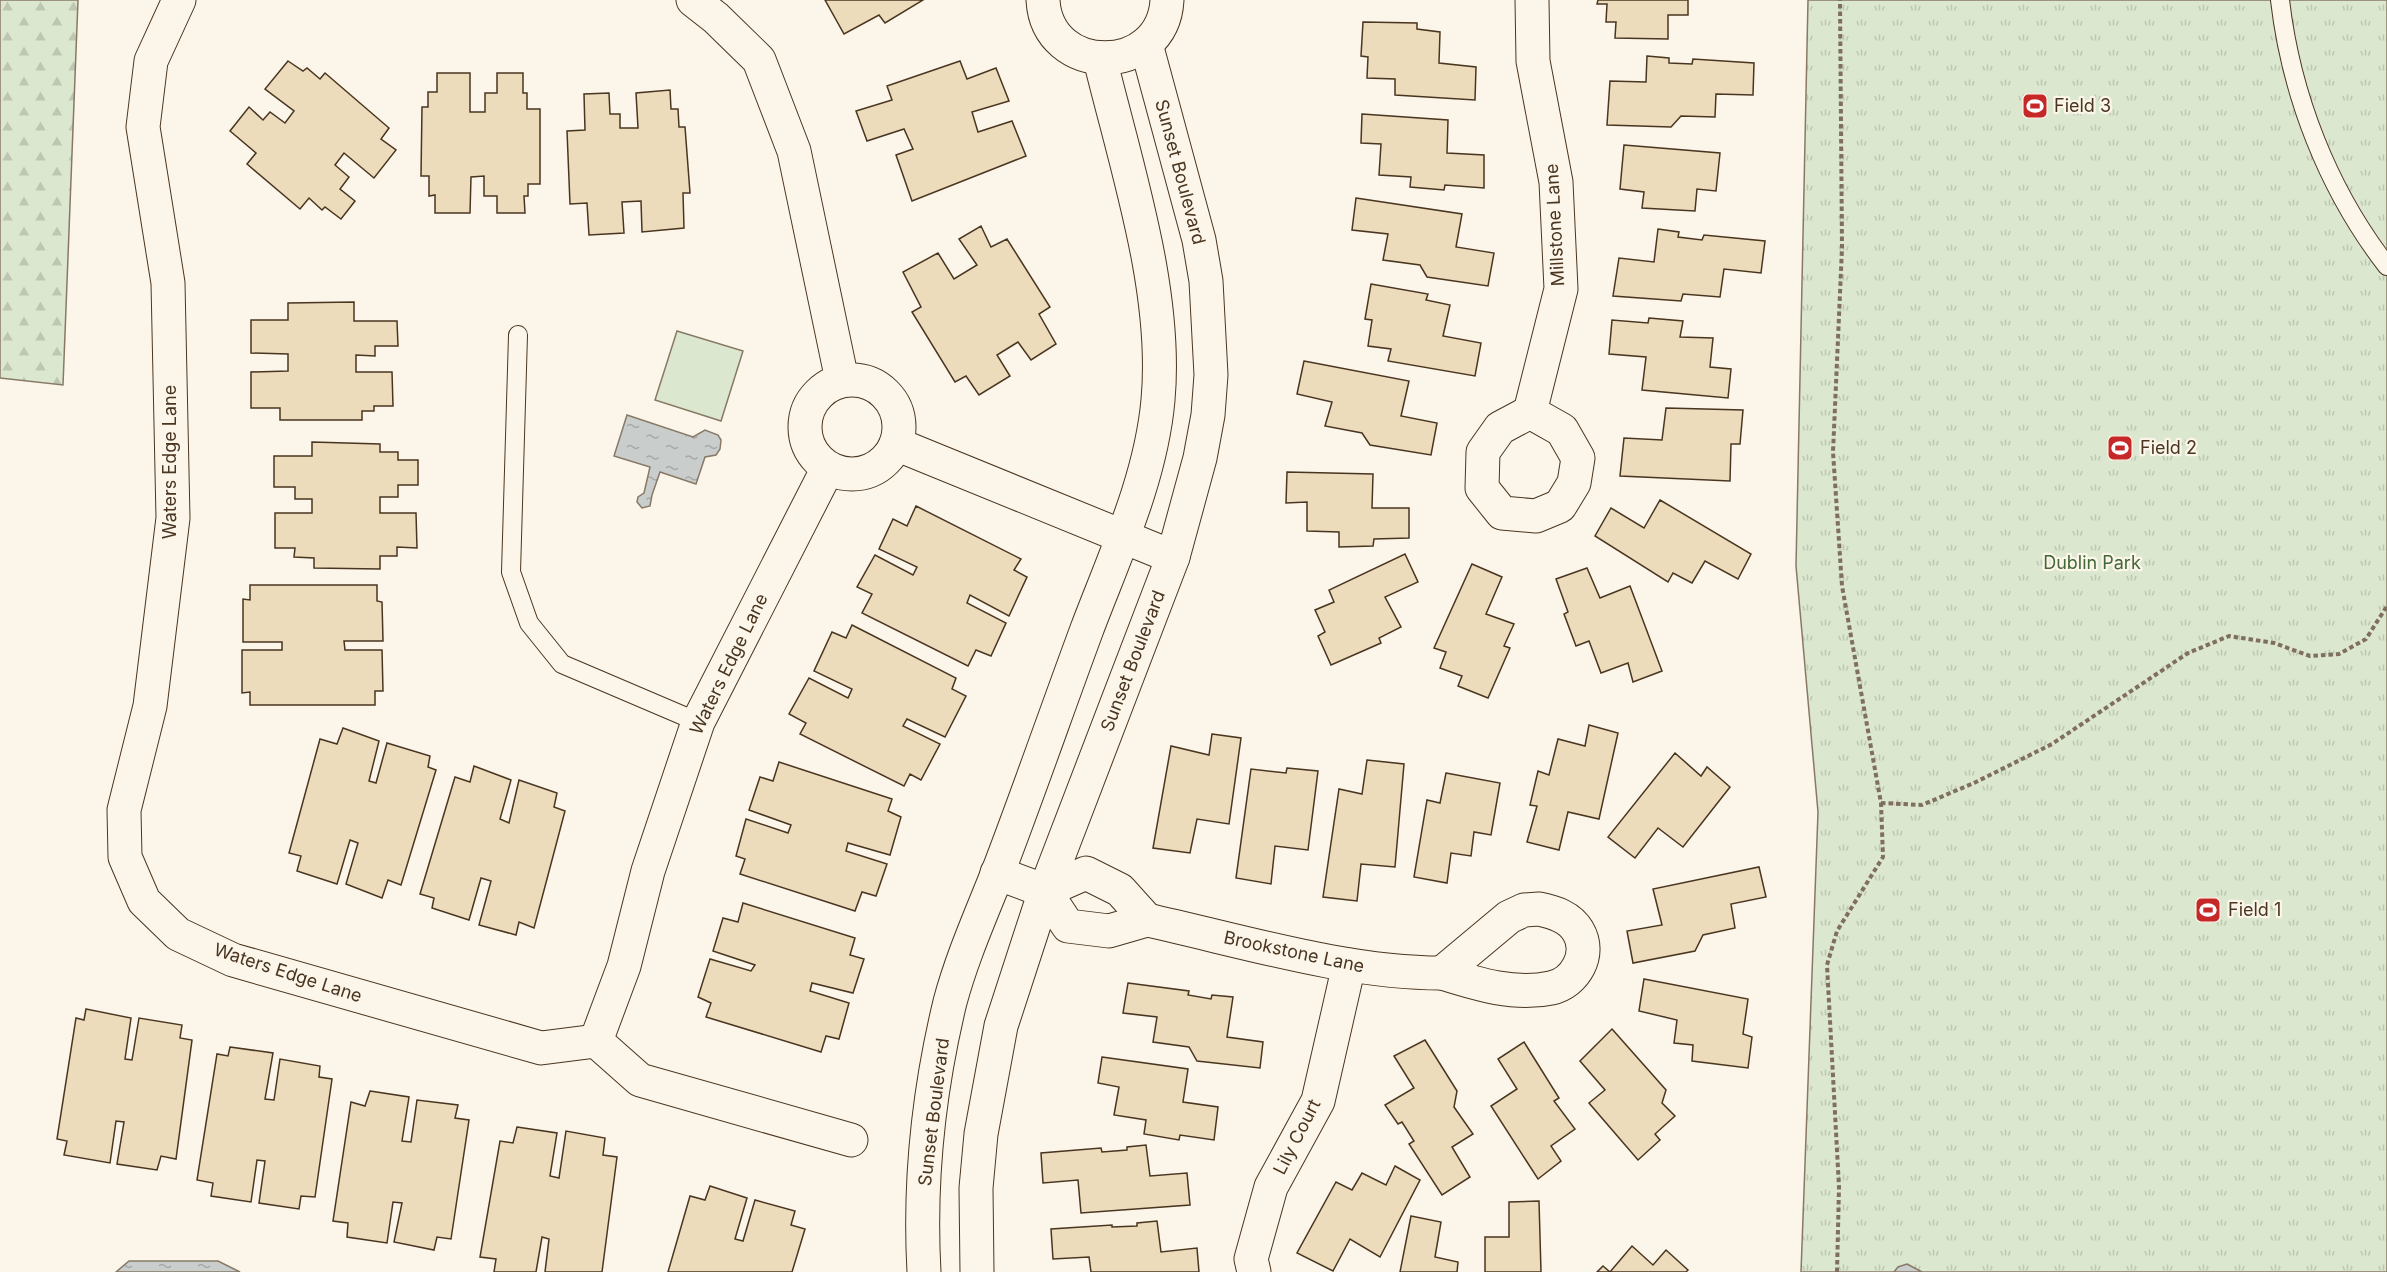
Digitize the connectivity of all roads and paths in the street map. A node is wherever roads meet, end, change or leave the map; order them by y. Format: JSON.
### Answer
{"nodes":[{"id":1,"x":179,"y":0,"type":"edge"},
{"id":2,"x":693,"y":0,"type":"edge"},
{"id":3,"x":1043,"y":0,"type":"edge"},
{"id":4,"x":1167,"y":0,"type":"edge"},
{"id":5,"x":1532,"y":0,"type":"edge"},
{"id":6,"x":1840,"y":0,"type":"edge"},
{"id":7,"x":2280,"y":0,"type":"edge"},
{"id":8,"x":1146,"y":44,"type":"junction"},
{"id":9,"x":1100,"y":59,"type":"junction"},
{"id":10,"x":2387,"y":266,"type":"edge"},
{"id":11,"x":518,"y":335,"type":"dead end"},
{"id":12,"x":842,"y":380,"type":"junction"},
{"id":13,"x":1530,"y":412,"type":"dead end"},
{"id":14,"x":896,"y":444,"type":"junction"},
{"id":15,"x":828,"y":468,"type":"junction"},
{"id":16,"x":1122,"y":535,"type":"junction"},
{"id":17,"x":1173,"y":557,"type":"junction"},
{"id":18,"x":2387,"y":606,"type":"edge"},
{"id":19,"x":698,"y":722,"type":"junction"},
{"id":20,"x":1881,"y":803,"type":"junction"},
{"id":21,"x":997,"y":873,"type":"junction"},
{"id":22,"x":1045,"y":891,"type":"junction"},
{"id":23,"x":1148,"y":920,"type":"junction"},
{"id":24,"x":1349,"y":965,"type":"junction"},
{"id":25,"x":1443,"y":973,"type":"dead end"},
{"id":26,"x":596,"y":1041,"type":"junction"},
{"id":27,"x":851,"y":1140,"type":"dead end"},
{"id":28,"x":924,"y":1272,"type":"edge"},
{"id":29,"x":977,"y":1272,"type":"edge"},
{"id":30,"x":1254,"y":1272,"type":"edge"},
{"id":31,"x":1837,"y":1272,"type":"edge"}],
"edges":[{"from":1,"to":26,"type":"street","name":"Waters Edge Lane"},
{"from":2,"to":12,"type":"street"},
{"from":3,"to":9,"type":"street"},
{"from":4,"to":8,"type":"street"},
{"from":5,"to":13,"type":"street","name":"Millstone Lane"},
{"from":6,"to":20,"type":"path"},
{"from":7,"to":10,"type":"lane"},
{"from":8,"to":9,"type":"street"},
{"from":8,"to":17,"type":"street","name":"Sunset Boulevard"},
{"from":9,"to":16,"type":"street","name":"Sunset Boulevard"},
{"from":11,"to":19,"type":"lane"},
{"from":12,"to":14,"type":"street"},
{"from":12,"to":15,"type":"street"},
{"from":14,"to":15,"type":"street"},
{"from":14,"to":16,"type":"street"},
{"from":15,"to":19,"type":"street","name":"Waters Edge Lane"},
{"from":16,"to":17,"type":"street"},
{"from":16,"to":21,"type":"street","name":"Sunset Boulevard"},
{"from":17,"to":22,"type":"street","name":"Sunset Boulevard"},
{"from":18,"to":20,"type":"path"},
{"from":19,"to":26,"type":"street","name":"Waters Edge Lane"},
{"from":20,"to":31,"type":"path"},
{"from":21,"to":22,"type":"street"},
{"from":21,"to":28,"type":"street","name":"Sunset Boulevard"},
{"from":22,"to":23,"type":"street","name":"Brookstone Lane"},
{"from":22,"to":23,"type":"street"},
{"from":22,"to":29,"type":"street","name":"Sunset Boulevard"},
{"from":23,"to":24,"type":"street","name":"Brookstone Lane"},
{"from":24,"to":25,"type":"street","name":"Brookstone Lane"},
{"from":24,"to":30,"type":"street","name":"Lily Court"},
{"from":26,"to":27,"type":"street"}]}
